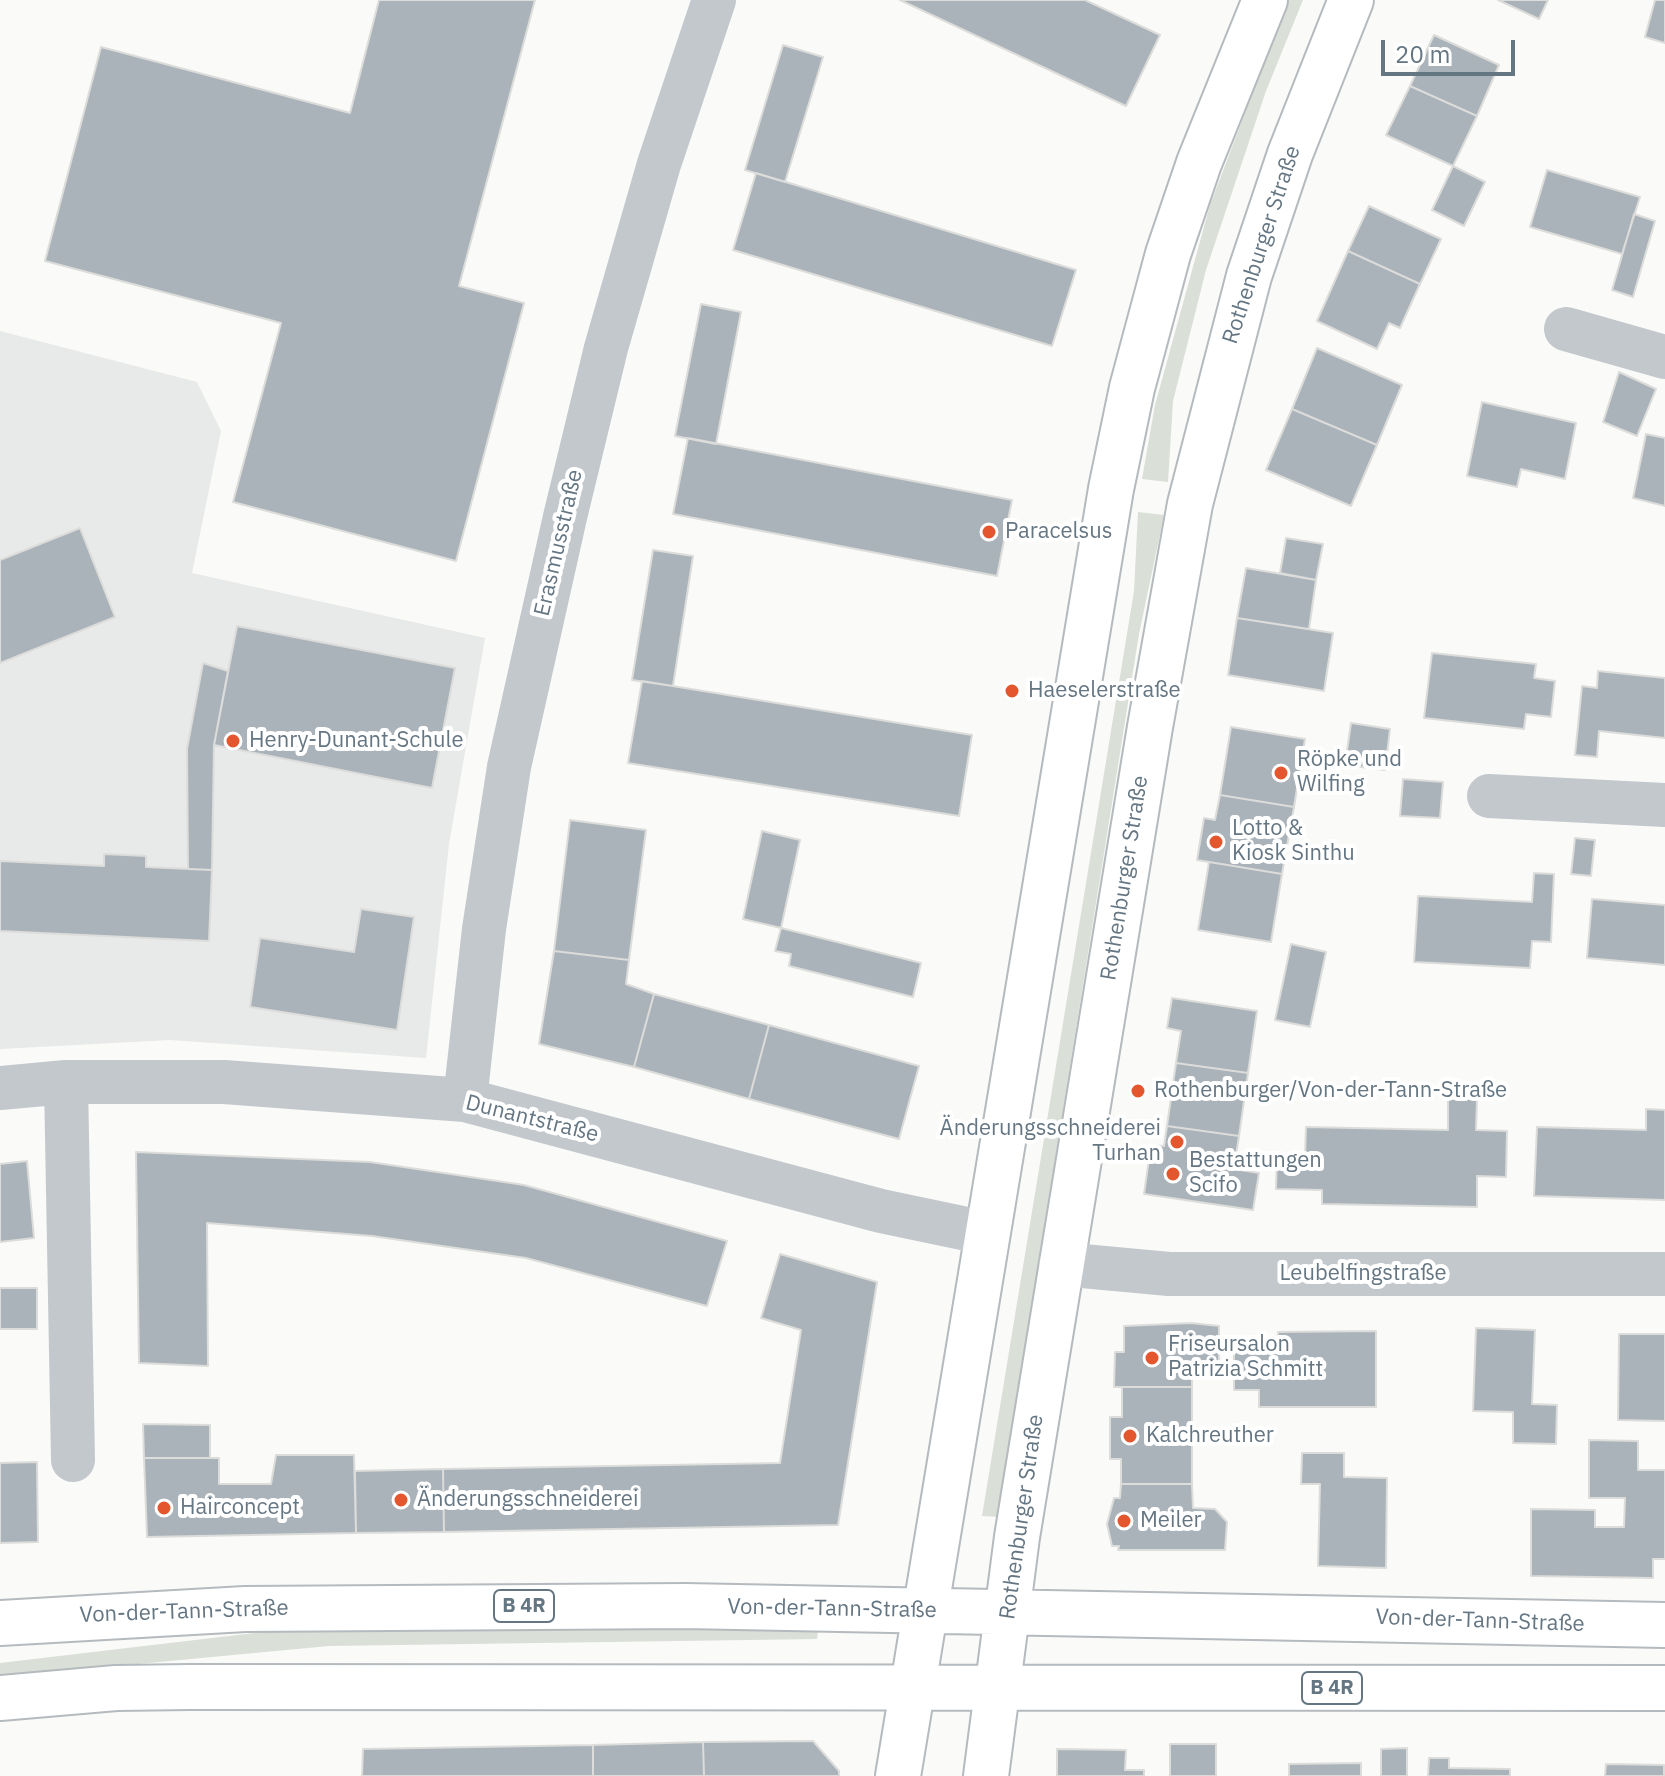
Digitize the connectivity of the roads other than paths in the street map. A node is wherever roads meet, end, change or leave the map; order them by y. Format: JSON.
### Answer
{"nodes":[{"id":1,"x":714,"y":0,"type":"edge"},
{"id":2,"x":1265,"y":0,"type":"edge"},
{"id":3,"x":1351,"y":0,"type":"edge"},
{"id":4,"x":1566,"y":329,"type":"dead end"},
{"id":5,"x":1665,"y":357,"type":"edge"},
{"id":6,"x":1489,"y":796,"type":"dead end"},
{"id":7,"x":1665,"y":805,"type":"edge"},
{"id":8,"x":66,"y":1082,"type":"junction"},
{"id":9,"x":0,"y":1088,"type":"edge"},
{"id":10,"x":465,"y":1100,"type":"junction"},
{"id":11,"x":986,"y":1233,"type":"junction"},
{"id":12,"x":1061,"y":1264,"type":"junction"},
{"id":13,"x":1665,"y":1274,"type":"edge"},
{"id":14,"x":73,"y":1460,"type":"dead end"},
{"id":15,"x":925,"y":1610,"type":"junction"},
{"id":16,"x":1008,"y":1614,"type":"junction"},
{"id":17,"x":0,"y":1623,"type":"edge"},
{"id":18,"x":1665,"y":1625,"type":"edge"},
{"id":19,"x":1665,"y":1688,"type":"edge"},
{"id":20,"x":912,"y":1690,"type":"junction"},
{"id":21,"x":998,"y":1690,"type":"junction"},
{"id":22,"x":0,"y":1698,"type":"edge"},
{"id":23,"x":898,"y":1776,"type":"edge"},
{"id":24,"x":986,"y":1776,"type":"edge"}],
"edges":[{"from":1,"to":10,"type":"street","name":"Erasmusstraße"},
{"from":2,"to":11,"type":"main road"},
{"from":3,"to":12,"type":"main road","name":"Rothenburger Straße"},
{"from":4,"to":5,"type":"street"},
{"from":6,"to":7,"type":"street"},
{"from":8,"to":9,"type":"street","name":"Dunantstraße"},
{"from":8,"to":10,"type":"street","name":"Dunantstraße"},
{"from":8,"to":14,"type":"street"},
{"from":10,"to":11,"type":"street","name":"Dunantstraße"},
{"from":11,"to":15,"type":"main road"},
{"from":12,"to":13,"type":"street","name":"Leubelfingstraße"},
{"from":12,"to":16,"type":"main road","name":"Rothenburger Straße"},
{"from":15,"to":16,"type":"main road","name":"Von-der-Tann-Straße","number":"B 4R"},
{"from":15,"to":17,"type":"main road","name":"Von-der-Tann-Straße","number":"B 4R"},
{"from":15,"to":20,"type":"main road"},
{"from":16,"to":18,"type":"main road","name":"Von-der-Tann-Straße","number":"B 4R"},
{"from":16,"to":21,"type":"main road","name":"Rothenburger Straße"},
{"from":19,"to":21,"type":"main road","number":"B 4R"},
{"from":20,"to":21,"type":"main road","number":"B 4R"},
{"from":20,"to":22,"type":"main road","number":"B 4R"},
{"from":20,"to":23,"type":"main road"},
{"from":21,"to":24,"type":"main road","name":"Rothenburger Straße"}]}
